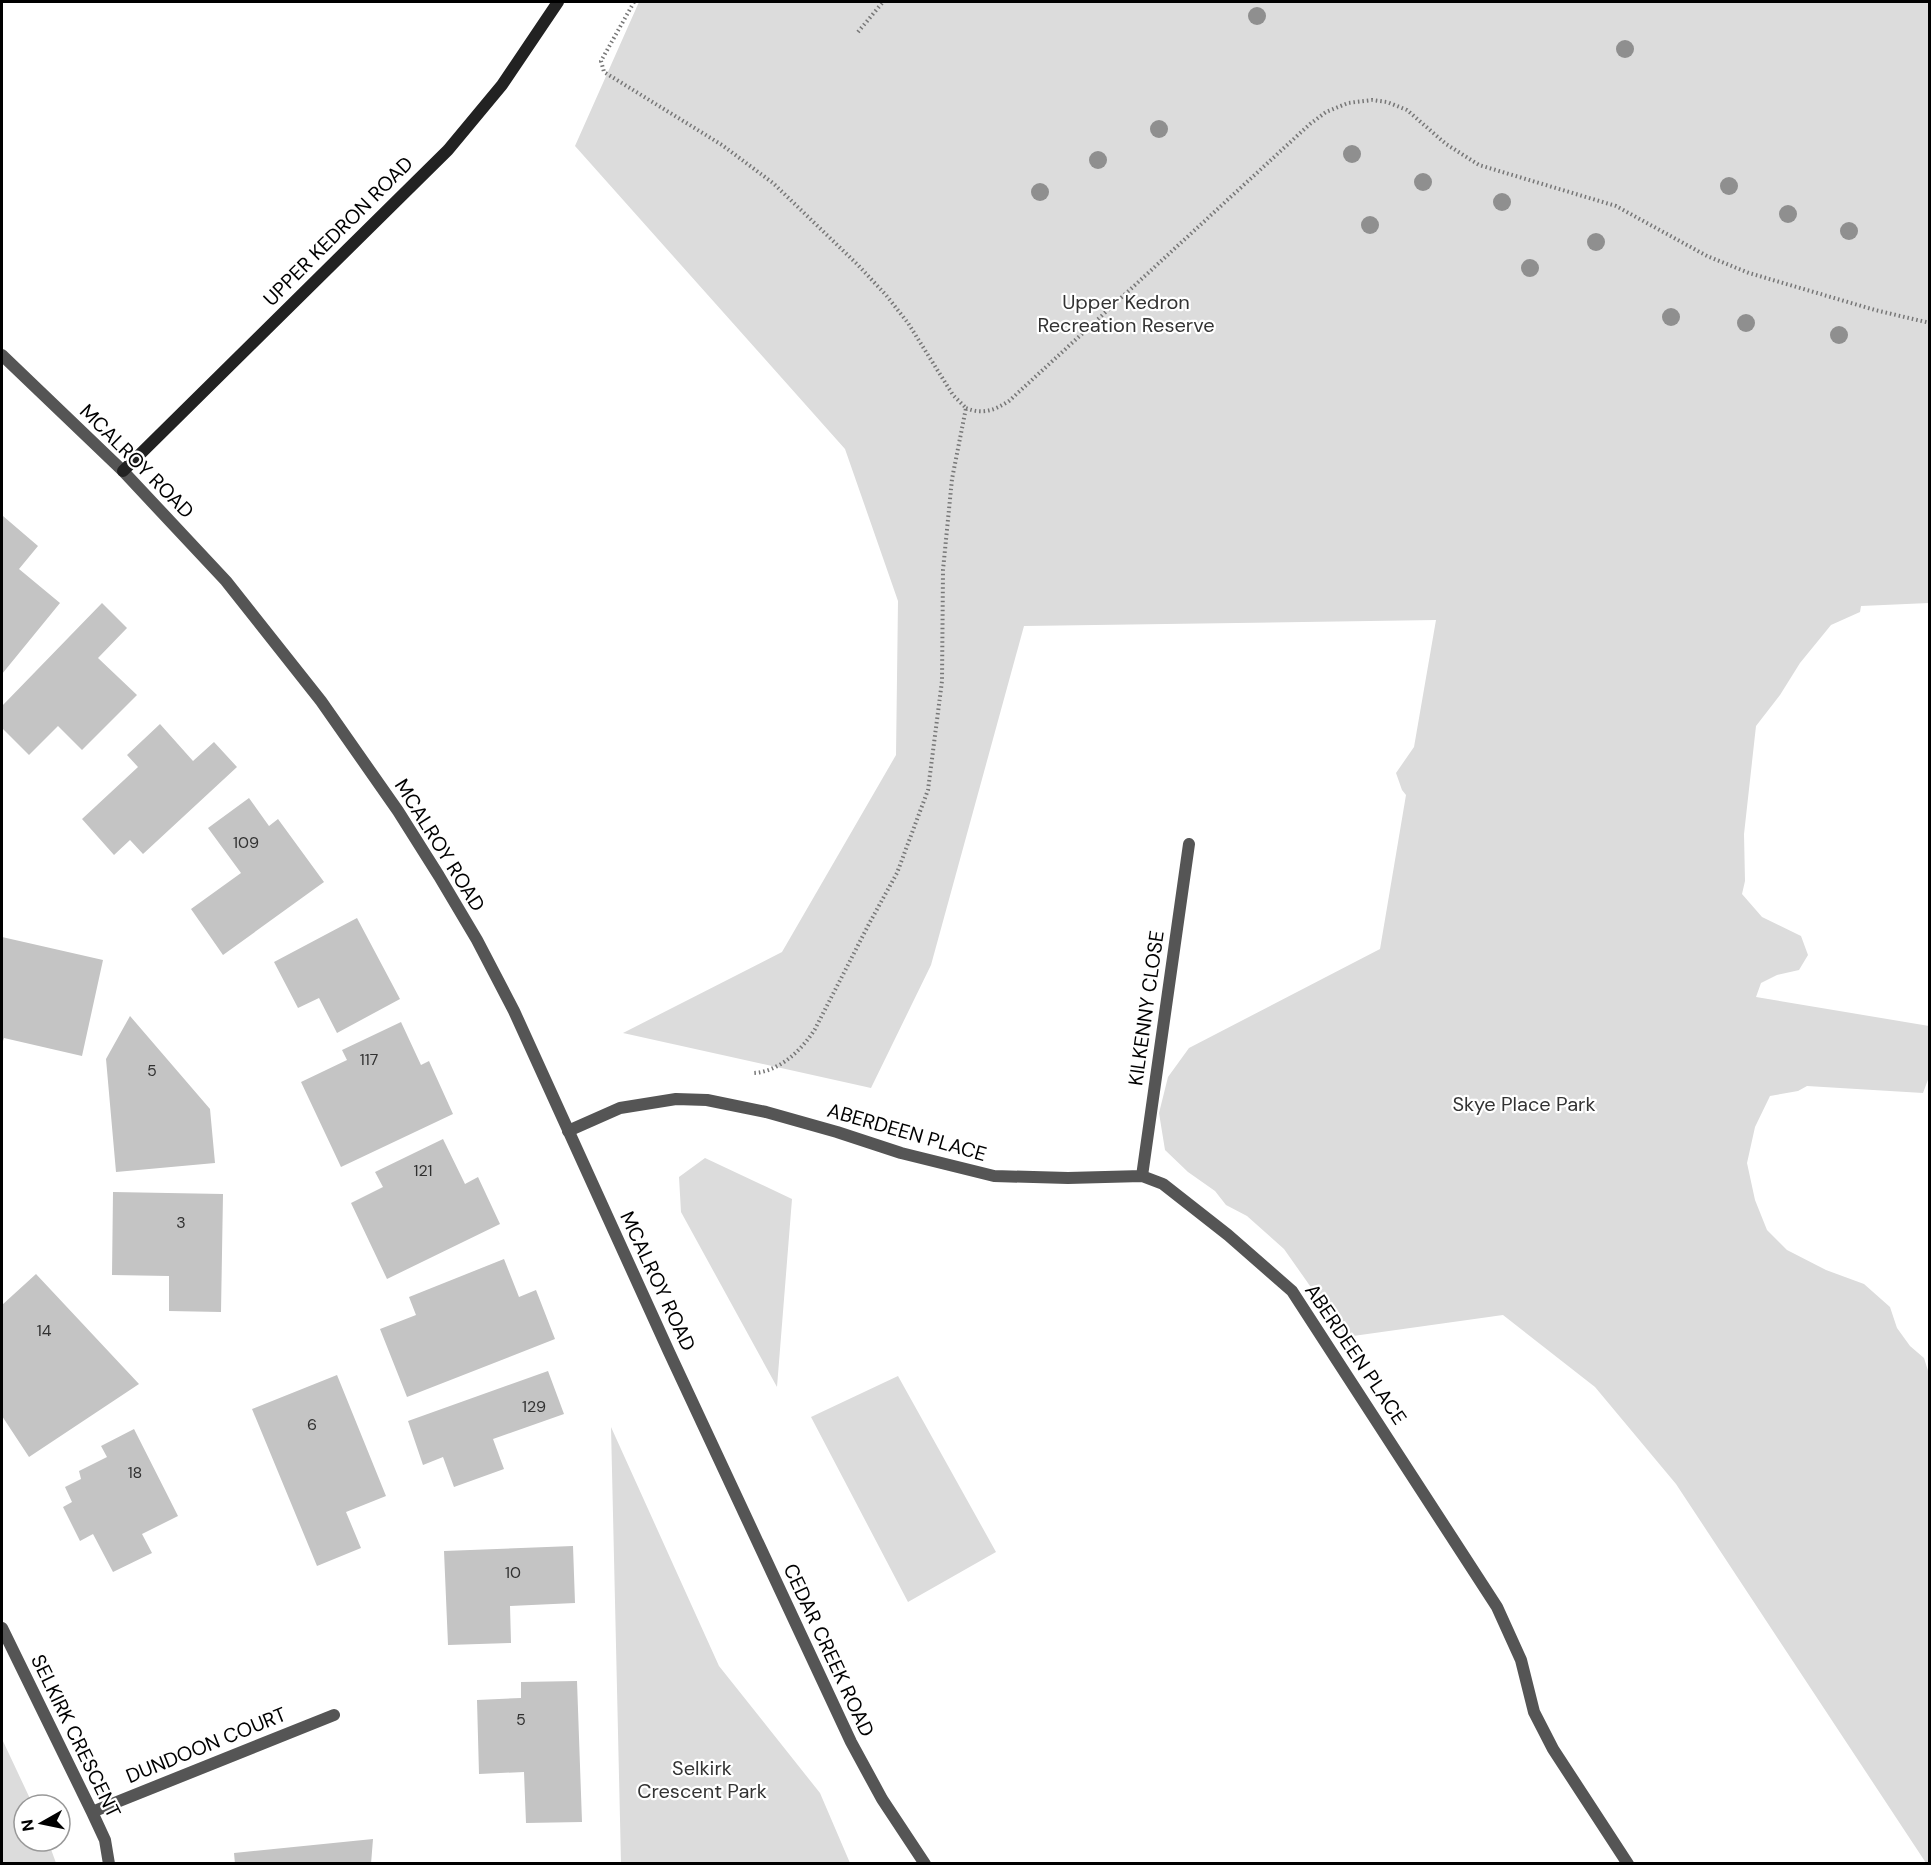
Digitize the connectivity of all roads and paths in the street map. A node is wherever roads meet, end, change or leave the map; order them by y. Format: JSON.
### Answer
{"nodes":[{"id":1,"x":558,"y":2,"type":"edge"},
{"id":2,"x":634,"y":2,"type":"edge"},
{"id":3,"x":883,"y":2,"type":"edge"},
{"id":4,"x":858,"y":32,"type":"dead end"},
{"id":5,"x":1929,"y":323,"type":"edge"},
{"id":6,"x":2,"y":355,"type":"edge"},
{"id":7,"x":966,"y":408,"type":"junction"},
{"id":8,"x":123,"y":471,"type":"junction"},
{"id":9,"x":1189,"y":844,"type":"dead end"},
{"id":10,"x":753,"y":1072,"type":"dead end"},
{"id":11,"x":568,"y":1131,"type":"junction"},
{"id":12,"x":1142,"y":1176,"type":"junction"},
{"id":13,"x":713,"y":1445,"type":"joint"},
{"id":14,"x":2,"y":1628,"type":"edge"},
{"id":15,"x":334,"y":1715,"type":"dead end"},
{"id":16,"x":93,"y":1812,"type":"junction"},
{"id":17,"x":109,"y":1863,"type":"edge"},
{"id":18,"x":925,"y":1863,"type":"edge"},
{"id":19,"x":1628,"y":1863,"type":"edge"}],
"edges":[{"from":1,"to":8,"type":"main road","name":"UPPER KEDRON ROAD"},
{"from":2,"to":7,"type":"path"},
{"from":3,"to":4,"type":"path"},
{"from":5,"to":7,"type":"path"},
{"from":6,"to":8,"type":"street","name":"MCALROY ROAD"},
{"from":7,"to":10,"type":"path"},
{"from":8,"to":11,"type":"street","name":"MCALROY ROAD"},
{"from":9,"to":12,"type":"street","name":"KILKENNY CLOSE"},
{"from":11,"to":12,"type":"street","name":"ABERDEEN PLACE"},
{"from":11,"to":13,"type":"street","name":"MCALROY ROAD"},
{"from":12,"to":19,"type":"street","name":"ABERDEEN PLACE"},
{"from":13,"to":18,"type":"street","name":"CEDAR CREEK ROAD"},
{"from":14,"to":16,"type":"street","name":"SELKIRK CRESCENT"},
{"from":15,"to":16,"type":"street","name":"DUNDOON COURT"},
{"from":16,"to":17,"type":"street","name":"SELKIRK CRESCENT"}]}
